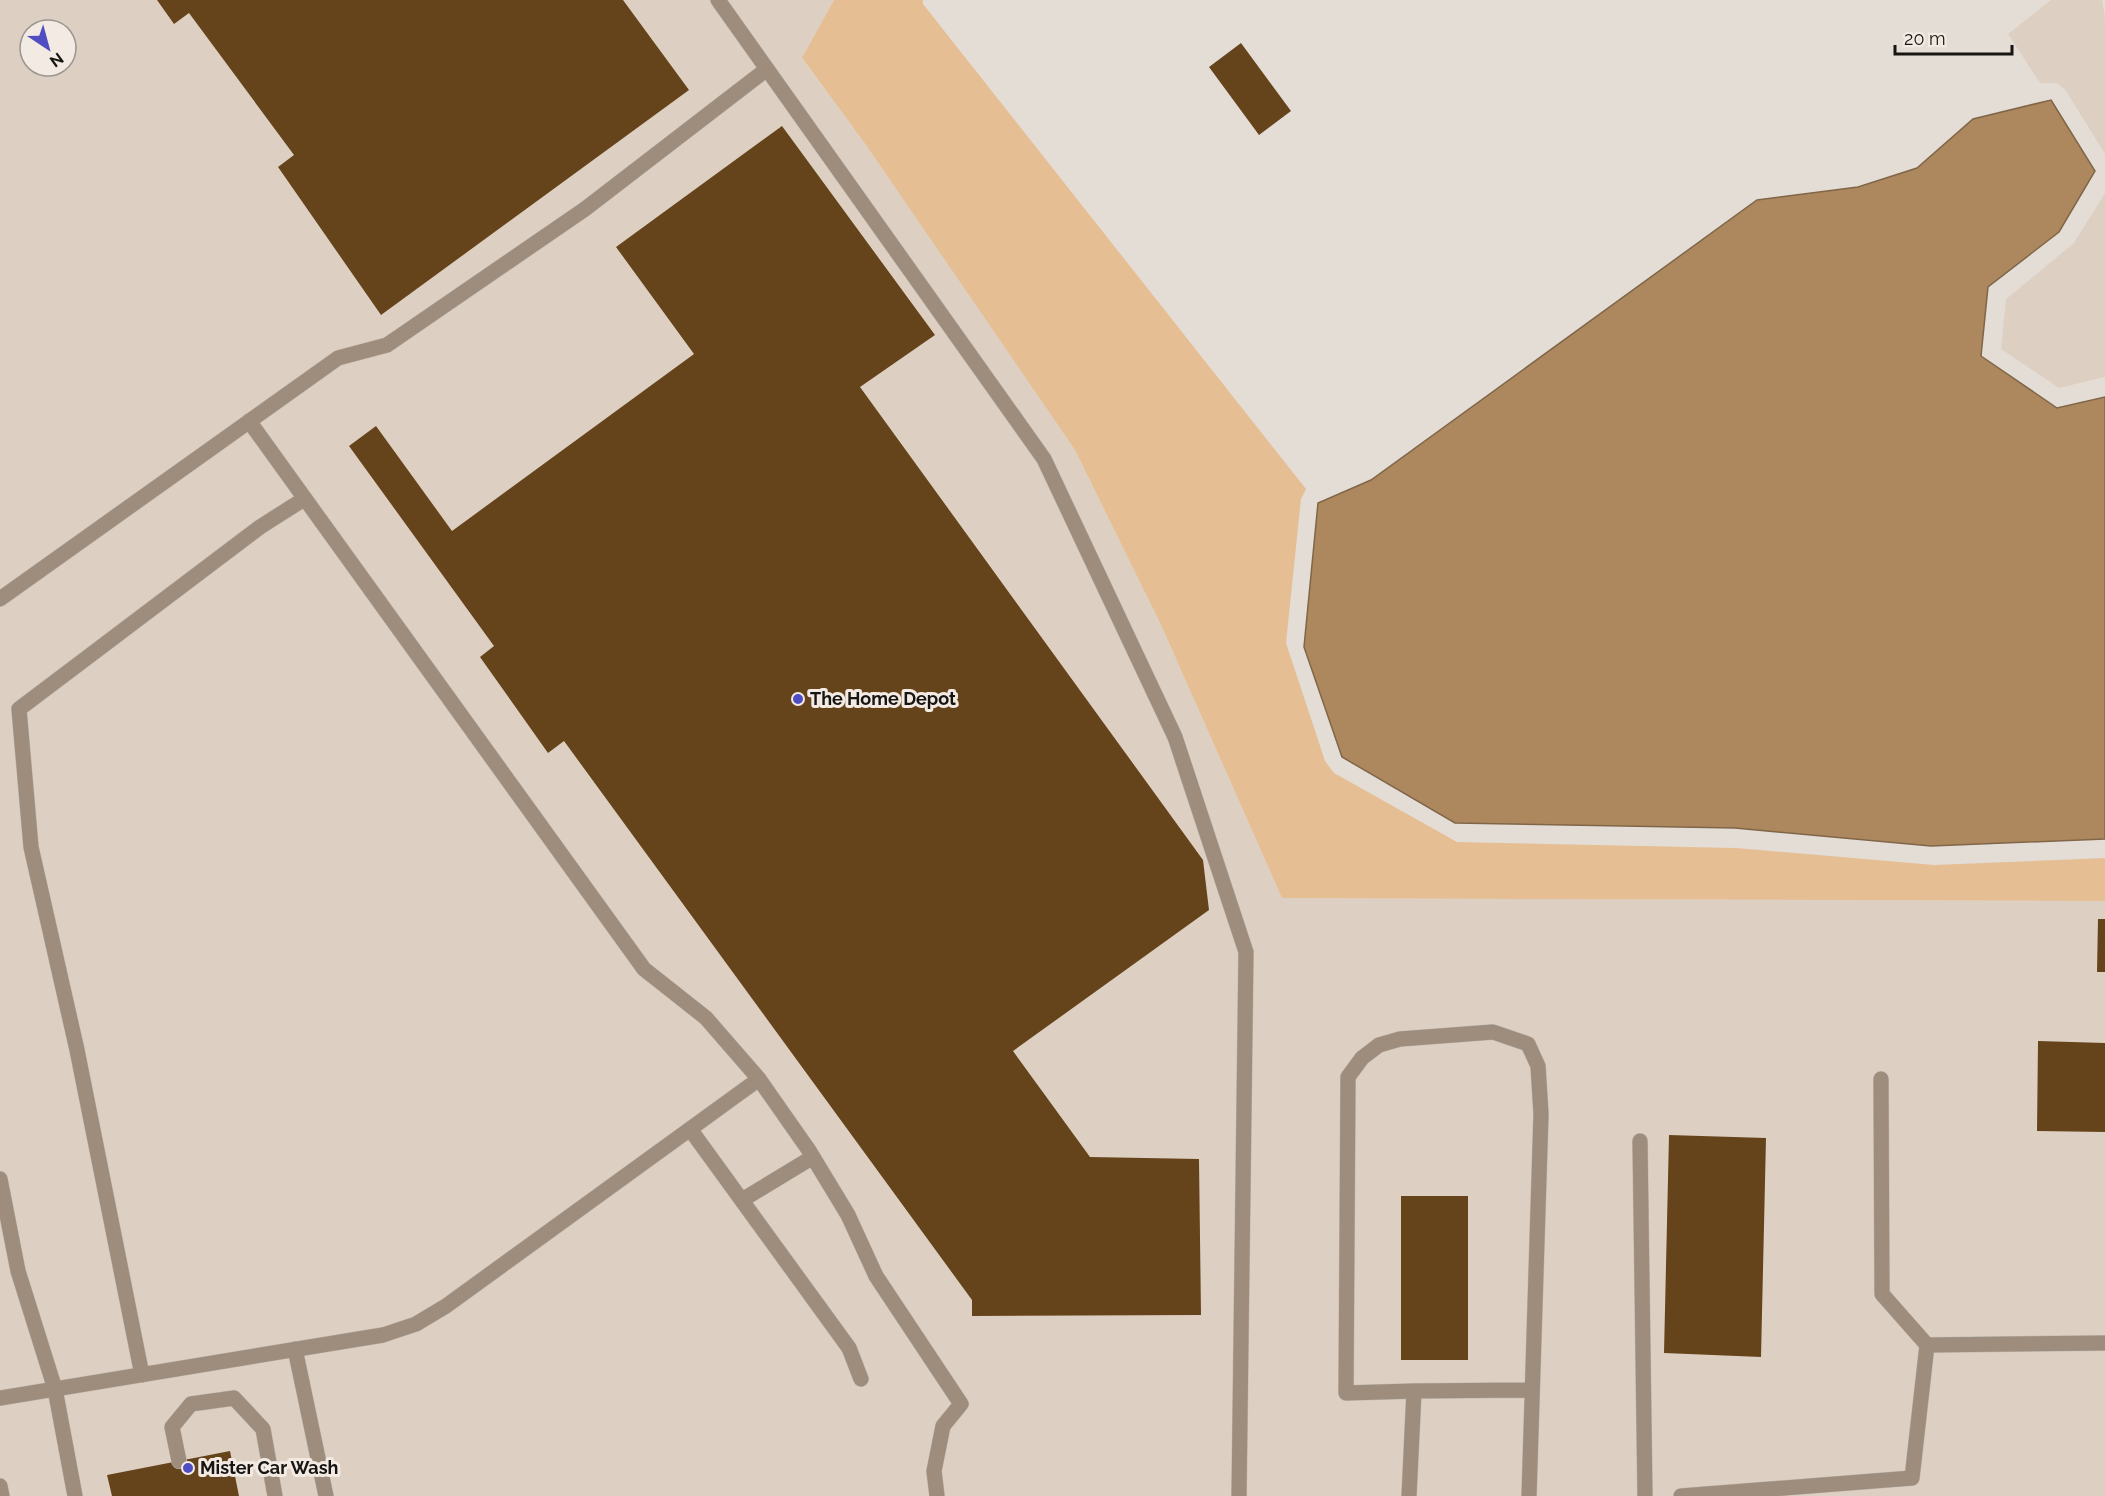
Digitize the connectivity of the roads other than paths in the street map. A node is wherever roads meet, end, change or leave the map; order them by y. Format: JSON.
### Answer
{"nodes":[{"id":1,"x":718,"y":0,"type":"edge"},
{"id":2,"x":766,"y":69,"type":"junction"},
{"id":3,"x":249,"y":422,"type":"junction"},
{"id":4,"x":304,"y":499,"type":"junction"},
{"id":5,"x":0,"y":599,"type":"edge"},
{"id":6,"x":759,"y":1079,"type":"junction"},
{"id":7,"x":1881,"y":1079,"type":"dead end"},
{"id":8,"x":690,"y":1129,"type":"junction"},
{"id":9,"x":1640,"y":1141,"type":"dead end"},
{"id":10,"x":813,"y":1157,"type":"junction"},
{"id":11,"x":0,"y":1179,"type":"edge"},
{"id":12,"x":742,"y":1200,"type":"junction"},
{"id":13,"x":2105,"y":1343,"type":"edge"},
{"id":14,"x":1927,"y":1345,"type":"junction"},
{"id":15,"x":295,"y":1349,"type":"junction"},
{"id":16,"x":142,"y":1375,"type":"junction"},
{"id":17,"x":861,"y":1379,"type":"dead end"},
{"id":18,"x":55,"y":1389,"type":"junction"},
{"id":19,"x":1532,"y":1390,"type":"junction"},
{"id":20,"x":1414,"y":1391,"type":"junction"},
{"id":21,"x":0,"y":1398,"type":"edge"},
{"id":22,"x":179,"y":1461,"type":"dead end"},
{"id":23,"x":0,"y":1486,"type":"edge"},
{"id":24,"x":2,"y":1496,"type":"edge"},
{"id":25,"x":75,"y":1496,"type":"edge"},
{"id":26,"x":275,"y":1496,"type":"edge"},
{"id":27,"x":326,"y":1496,"type":"edge"},
{"id":28,"x":937,"y":1496,"type":"edge"},
{"id":29,"x":1239,"y":1496,"type":"edge"},
{"id":30,"x":1409,"y":1496,"type":"edge"},
{"id":31,"x":1529,"y":1496,"type":"edge"},
{"id":32,"x":1645,"y":1496,"type":"edge"},
{"id":33,"x":1681,"y":1496,"type":"edge"}],
"edges":[{"from":1,"to":2,"type":"lane"},
{"from":2,"to":3,"type":"lane"},
{"from":2,"to":29,"type":"lane"},
{"from":3,"to":4,"type":"lane"},
{"from":3,"to":5,"type":"lane"},
{"from":4,"to":6,"type":"lane"},
{"from":4,"to":16,"type":"lane"},
{"from":6,"to":8,"type":"lane"},
{"from":6,"to":10,"type":"lane"},
{"from":7,"to":14,"type":"lane"},
{"from":8,"to":12,"type":"lane"},
{"from":8,"to":15,"type":"lane"},
{"from":9,"to":32,"type":"lane"},
{"from":10,"to":12,"type":"lane"},
{"from":10,"to":28,"type":"lane"},
{"from":11,"to":18,"type":"lane"},
{"from":12,"to":17,"type":"lane"},
{"from":13,"to":14,"type":"lane"},
{"from":14,"to":33,"type":"lane"},
{"from":15,"to":16,"type":"lane"},
{"from":15,"to":27,"type":"lane"},
{"from":16,"to":18,"type":"lane"},
{"from":18,"to":21,"type":"lane"},
{"from":18,"to":25,"type":"lane"},
{"from":19,"to":20,"type":"lane"},
{"from":19,"to":20,"type":"lane"},
{"from":19,"to":31,"type":"lane"},
{"from":20,"to":30,"type":"lane"},
{"from":22,"to":26,"type":"lane"},
{"from":23,"to":24,"type":"lane"}]}
